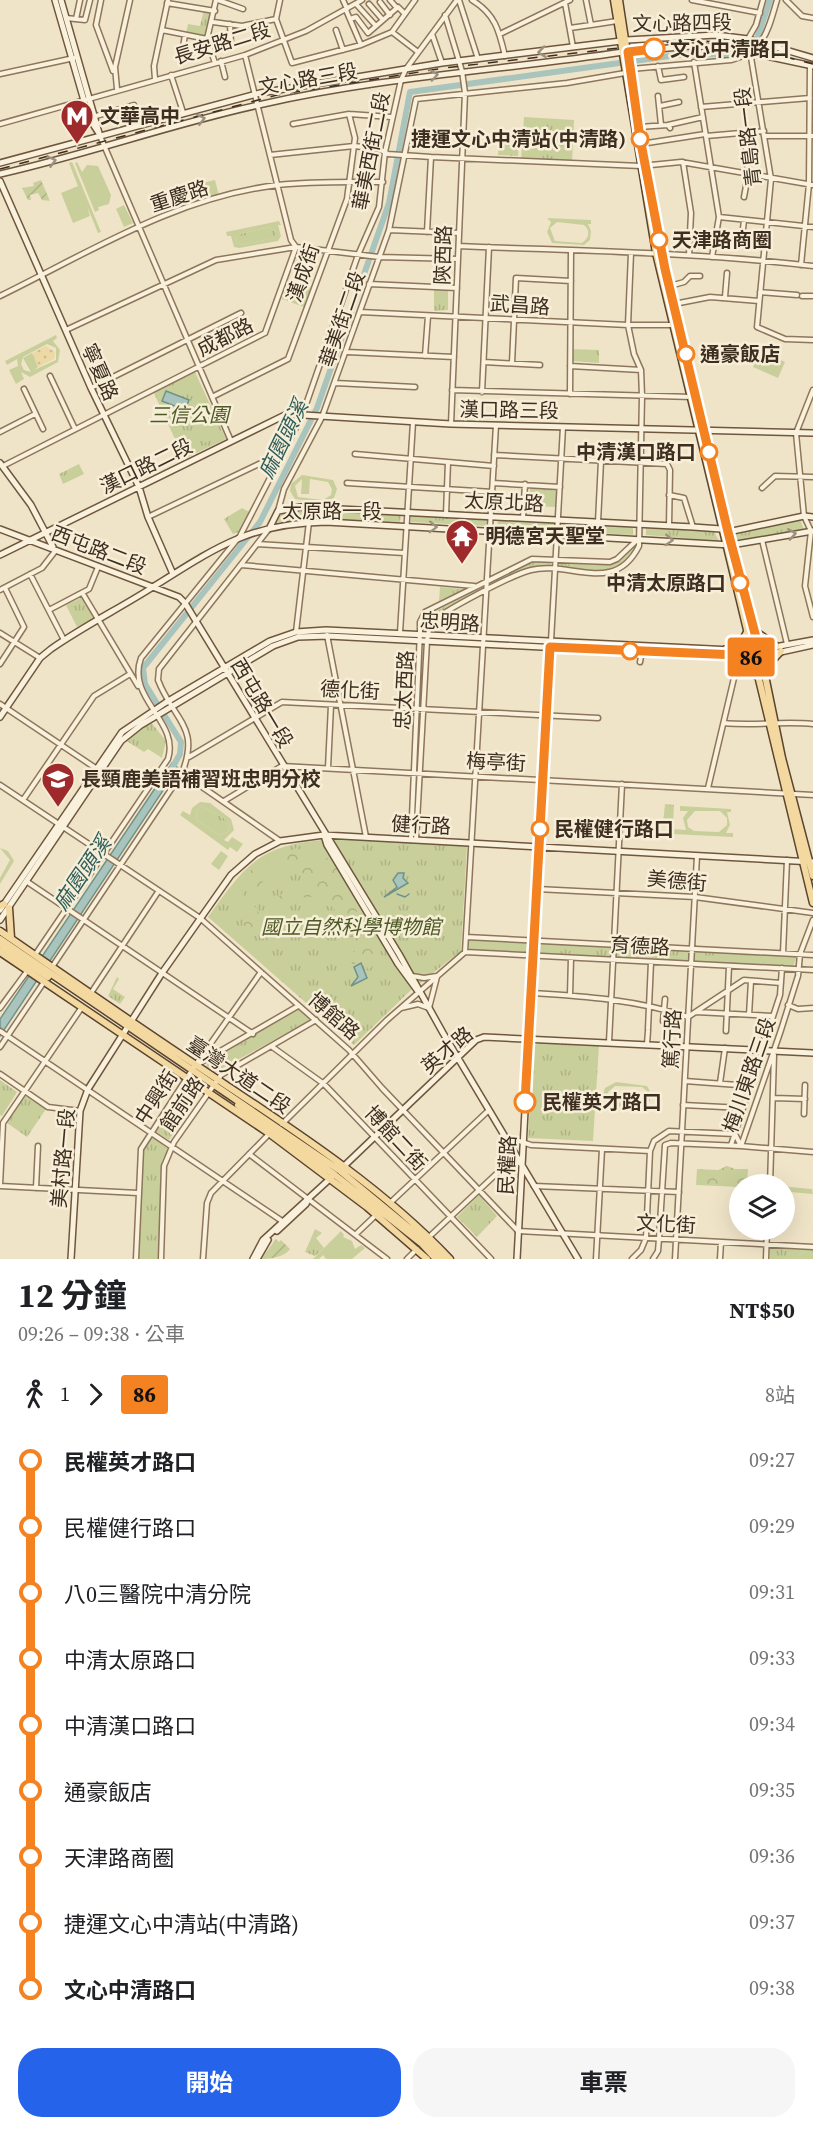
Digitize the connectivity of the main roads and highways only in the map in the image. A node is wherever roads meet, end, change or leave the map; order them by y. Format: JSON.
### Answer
{"nodes":[{"id":1,"x":614,"y":0,"type":"edge"},
{"id":2,"x":619,"y":0,"type":"edge"},
{"id":3,"x":624,"y":40,"type":"junction"},
{"id":4,"x":628,"y":69,"type":"junction"},
{"id":5,"x":644,"y":166,"type":"junction"},
{"id":6,"x":659,"y":253,"type":"junction"},
{"id":7,"x":675,"y":324,"type":"junction"},
{"id":8,"x":728,"y":544,"type":"junction"},
{"id":9,"x":747,"y":631,"type":"junction"},
{"id":10,"x":755,"y":631,"type":"junction"},
{"id":11,"x":726,"y":649,"type":"road end"},
{"id":12,"x":756,"y":653,"type":"junction"},
{"id":13,"x":732,"y":656,"type":"road end"},
{"id":14,"x":762,"y":677,"type":"junction"},
{"id":15,"x":808,"y":862,"type":"edge"},
{"id":16,"x":813,"y":876,"type":"edge"},
{"id":17,"x":813,"y":903,"type":"edge"},
{"id":18,"x":3,"y":907,"type":"edge"},
{"id":19,"x":0,"y":931,"type":"edge"},
{"id":20,"x":11,"y":938,"type":"junction"},
{"id":21,"x":0,"y":939,"type":"edge"},
{"id":22,"x":0,"y":945,"type":"edge"},
{"id":23,"x":0,"y":952,"type":"edge"},
{"id":24,"x":0,"y":958,"type":"edge"},
{"id":25,"x":10,"y":959,"type":"junction"},
{"id":26,"x":31,"y":963,"type":"junction"},
{"id":27,"x":48,"y":974,"type":"junction"},
{"id":28,"x":127,"y":1027,"type":"junction"},
{"id":29,"x":191,"y":1071,"type":"junction"},
{"id":30,"x":213,"y":1086,"type":"junction"},
{"id":31,"x":276,"y":1128,"type":"junction"},
{"id":32,"x":337,"y":1173,"type":"junction"},
{"id":33,"x":427,"y":1259,"type":"edge"},
{"id":34,"x":436,"y":1259,"type":"edge"},
{"id":35,"x":443,"y":1259,"type":"edge"},
{"id":36,"x":450,"y":1259,"type":"edge"}],
"edges":[{"from":1,"to":3,"type":"main road"},
{"from":2,"to":3,"type":"main road"},
{"from":3,"to":4,"type":"main road"},
{"from":4,"to":5,"type":"main road"},
{"from":4,"to":5,"type":"main road"},
{"from":5,"to":6,"type":"main road"},
{"from":6,"to":7,"type":"main road"},
{"from":6,"to":7,"type":"main road"},
{"from":7,"to":8,"type":"main road"},
{"from":8,"to":9,"type":"main road"},
{"from":8,"to":10,"type":"main road"},
{"from":9,"to":11,"type":"main road"},
{"from":9,"to":12,"type":"main road"},
{"from":10,"to":12,"type":"main road"},
{"from":10,"to":14,"type":"main road"},
{"from":12,"to":14,"type":"main road"},
{"from":13,"to":14,"type":"main road"},
{"from":14,"to":15,"type":"main road"},
{"from":15,"to":16,"type":"main road"},
{"from":15,"to":17,"type":"main road"},
{"from":18,"to":20,"type":"main road"},
{"from":19,"to":20,"type":"main road","name":"臺灣大道二段"},
{"from":20,"to":26,"type":"main road","name":"臺灣大道二段"},
{"from":21,"to":26,"type":"main road","name":"臺灣大道二段"},
{"from":22,"to":26,"type":"main road","name":"臺灣大道二段"},
{"from":23,"to":25,"type":"main road","name":"臺灣大道二段"},
{"from":24,"to":25,"type":"main road"},
{"from":25,"to":26,"type":"main road","name":"臺灣大道二段"},
{"from":26,"to":27,"type":"main road","name":"臺灣大道二段"},
{"from":26,"to":27,"type":"main road","name":"臺灣大道二段"},
{"from":27,"to":28,"type":"main road","name":"臺灣大道二段"},
{"from":27,"to":28,"type":"main road","name":"臺灣大道二段"},
{"from":27,"to":28,"type":"main road","name":"臺灣大道二段"},
{"from":28,"to":29,"type":"main road","name":"臺灣大道二段"},
{"from":28,"to":29,"type":"main road","name":"臺灣大道二段"},
{"from":29,"to":30,"type":"main road","name":"臺灣大道二段"},
{"from":29,"to":30,"type":"main road","name":"臺灣大道二段"},
{"from":30,"to":31,"type":"main road","name":"臺灣大道二段"},
{"from":30,"to":31,"type":"main road","name":"臺灣大道二段"},
{"from":31,"to":32,"type":"main road","name":"臺灣大道二段"},
{"from":31,"to":32,"type":"main road","name":"臺灣大道二段"},
{"from":32,"to":33,"type":"main road","name":"臺灣大道二段"},
{"from":32,"to":34,"type":"main road","name":"臺灣大道二段"},
{"from":32,"to":35,"type":"main road","name":"臺灣大道二段"},
{"from":32,"to":36,"type":"main road","name":"臺灣大道二段"}]}
